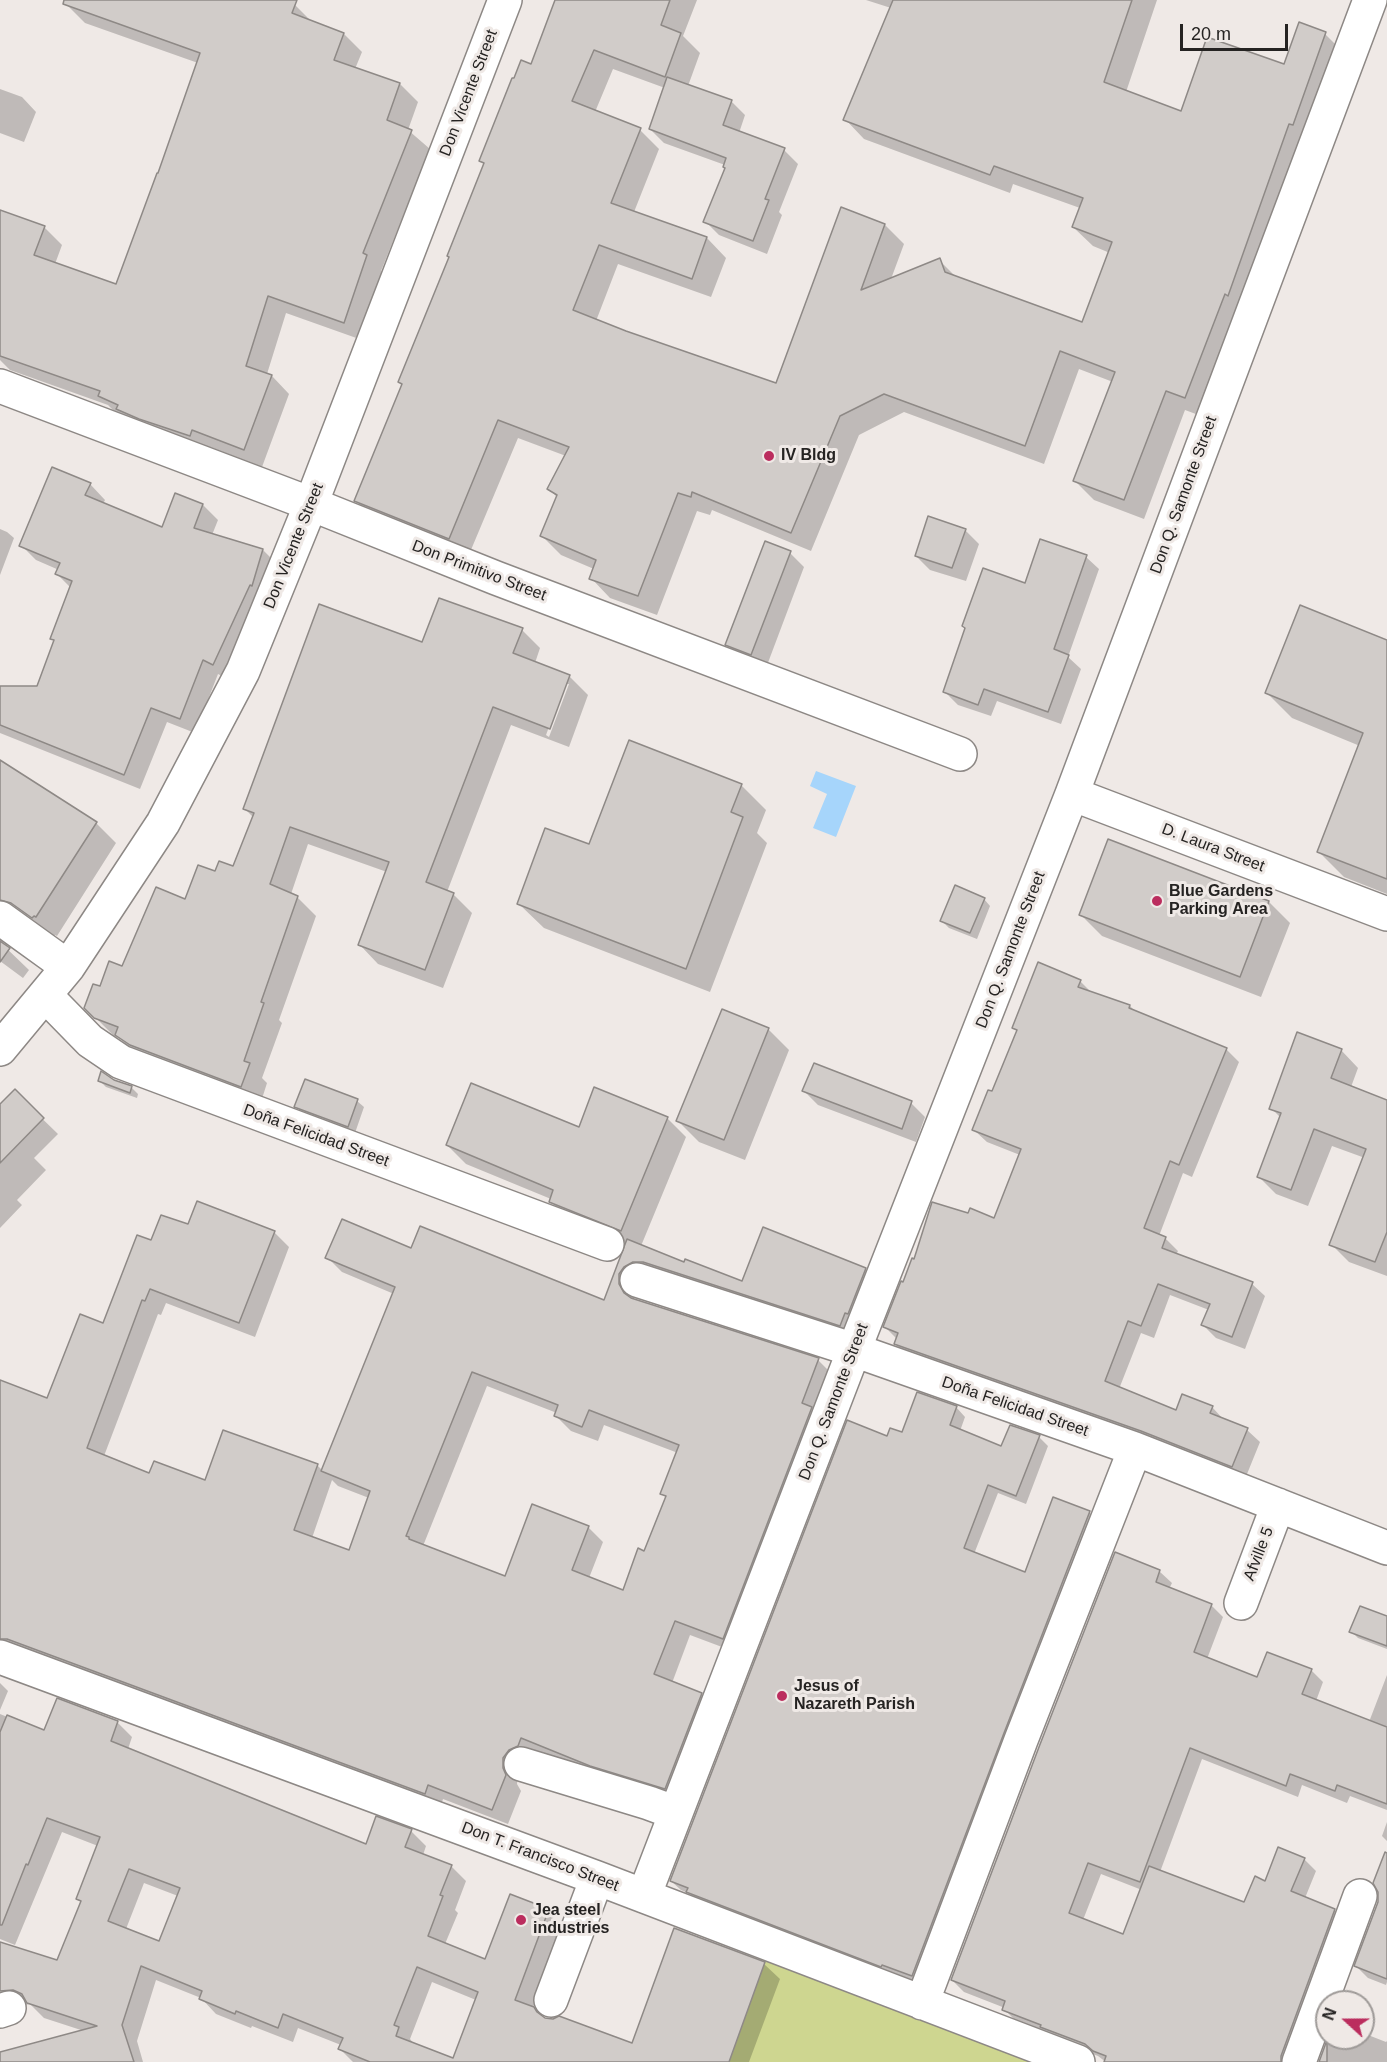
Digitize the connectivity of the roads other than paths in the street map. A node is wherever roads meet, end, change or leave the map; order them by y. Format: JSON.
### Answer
{"nodes":[{"id":1,"x":505,"y":0,"type":"edge"},
{"id":2,"x":1370,"y":0,"type":"edge"},
{"id":3,"x":0,"y":386,"type":"edge"},
{"id":4,"x":311,"y":504,"type":"junction"},
{"id":5,"x":960,"y":754,"type":"dead end"},
{"id":6,"x":1072,"y":794,"type":"junction"},
{"id":7,"x":1387,"y":914,"type":"edge"},
{"id":8,"x":0,"y":918,"type":"edge"},
{"id":9,"x":68,"y":967,"type":"junction"},
{"id":10,"x":46,"y":996,"type":"junction"},
{"id":11,"x":0,"y":1048,"type":"edge"},
{"id":12,"x":607,"y":1244,"type":"dead end"},
{"id":13,"x":637,"y":1280,"type":"dead end"},
{"id":14,"x":854,"y":1350,"type":"junction"},
{"id":15,"x":1135,"y":1449,"type":"junction"},
{"id":16,"x":1278,"y":1505,"type":"junction"},
{"id":17,"x":1387,"y":1548,"type":"edge"},
{"id":18,"x":1241,"y":1603,"type":"dead end"},
{"id":19,"x":0,"y":1657,"type":"edge"},
{"id":20,"x":521,"y":1764,"type":"dead end"},
{"id":21,"x":676,"y":1813,"type":"junction"},
{"id":22,"x":597,"y":1878,"type":"junction"},
{"id":23,"x":644,"y":1896,"type":"junction"},
{"id":24,"x":1360,"y":1896,"type":"dead end"},
{"id":25,"x":551,"y":2000,"type":"dead end"},
{"id":26,"x":922,"y":2003,"type":"junction"},
{"id":27,"x":1078,"y":2062,"type":"edge"},
{"id":28,"x":1299,"y":2062,"type":"edge"}],
"edges":[{"from":1,"to":4,"type":"street","name":"Don Vicente Street"},
{"from":2,"to":6,"type":"street","name":"Don Q. Samonte Street"},
{"from":3,"to":4,"type":"street","name":"Don Primitivo Street"},
{"from":4,"to":5,"type":"street","name":"Don Primitivo Street"},
{"from":4,"to":9,"type":"street","name":"Don Vicente Street"},
{"from":6,"to":7,"type":"street","name":"D. Laura Street"},
{"from":6,"to":14,"type":"street","name":"Don Q. Samonte Street"},
{"from":8,"to":9,"type":"street"},
{"from":9,"to":10,"type":"street","name":"Don Vicente Street"},
{"from":10,"to":11,"type":"street","name":"Don Vicente Street"},
{"from":10,"to":12,"type":"street","name":"Doña Felicidad Street"},
{"from":13,"to":14,"type":"street","name":"Doña Felicidad Street"},
{"from":14,"to":15,"type":"street","name":"Doña Felicidad Street"},
{"from":14,"to":21,"type":"street","name":"Don Q. Samonte Street"},
{"from":15,"to":16,"type":"street","name":"Doña Felicidad Street"},
{"from":15,"to":26,"type":"street"},
{"from":16,"to":17,"type":"street","name":"Doña Felicidad Street"},
{"from":16,"to":18,"type":"street","name":"Afville 5"},
{"from":19,"to":22,"type":"street","name":"Don T. Francisco Street"},
{"from":20,"to":21,"type":"street"},
{"from":21,"to":23,"type":"street","name":"Don Q. Samonte Street"},
{"from":22,"to":23,"type":"street","name":"Don T. Francisco Street"},
{"from":22,"to":25,"type":"street"},
{"from":23,"to":26,"type":"street","name":"Don T. Francisco Street"},
{"from":24,"to":28,"type":"street"},
{"from":26,"to":27,"type":"street","name":"Don T. Francisco Street"}]}
